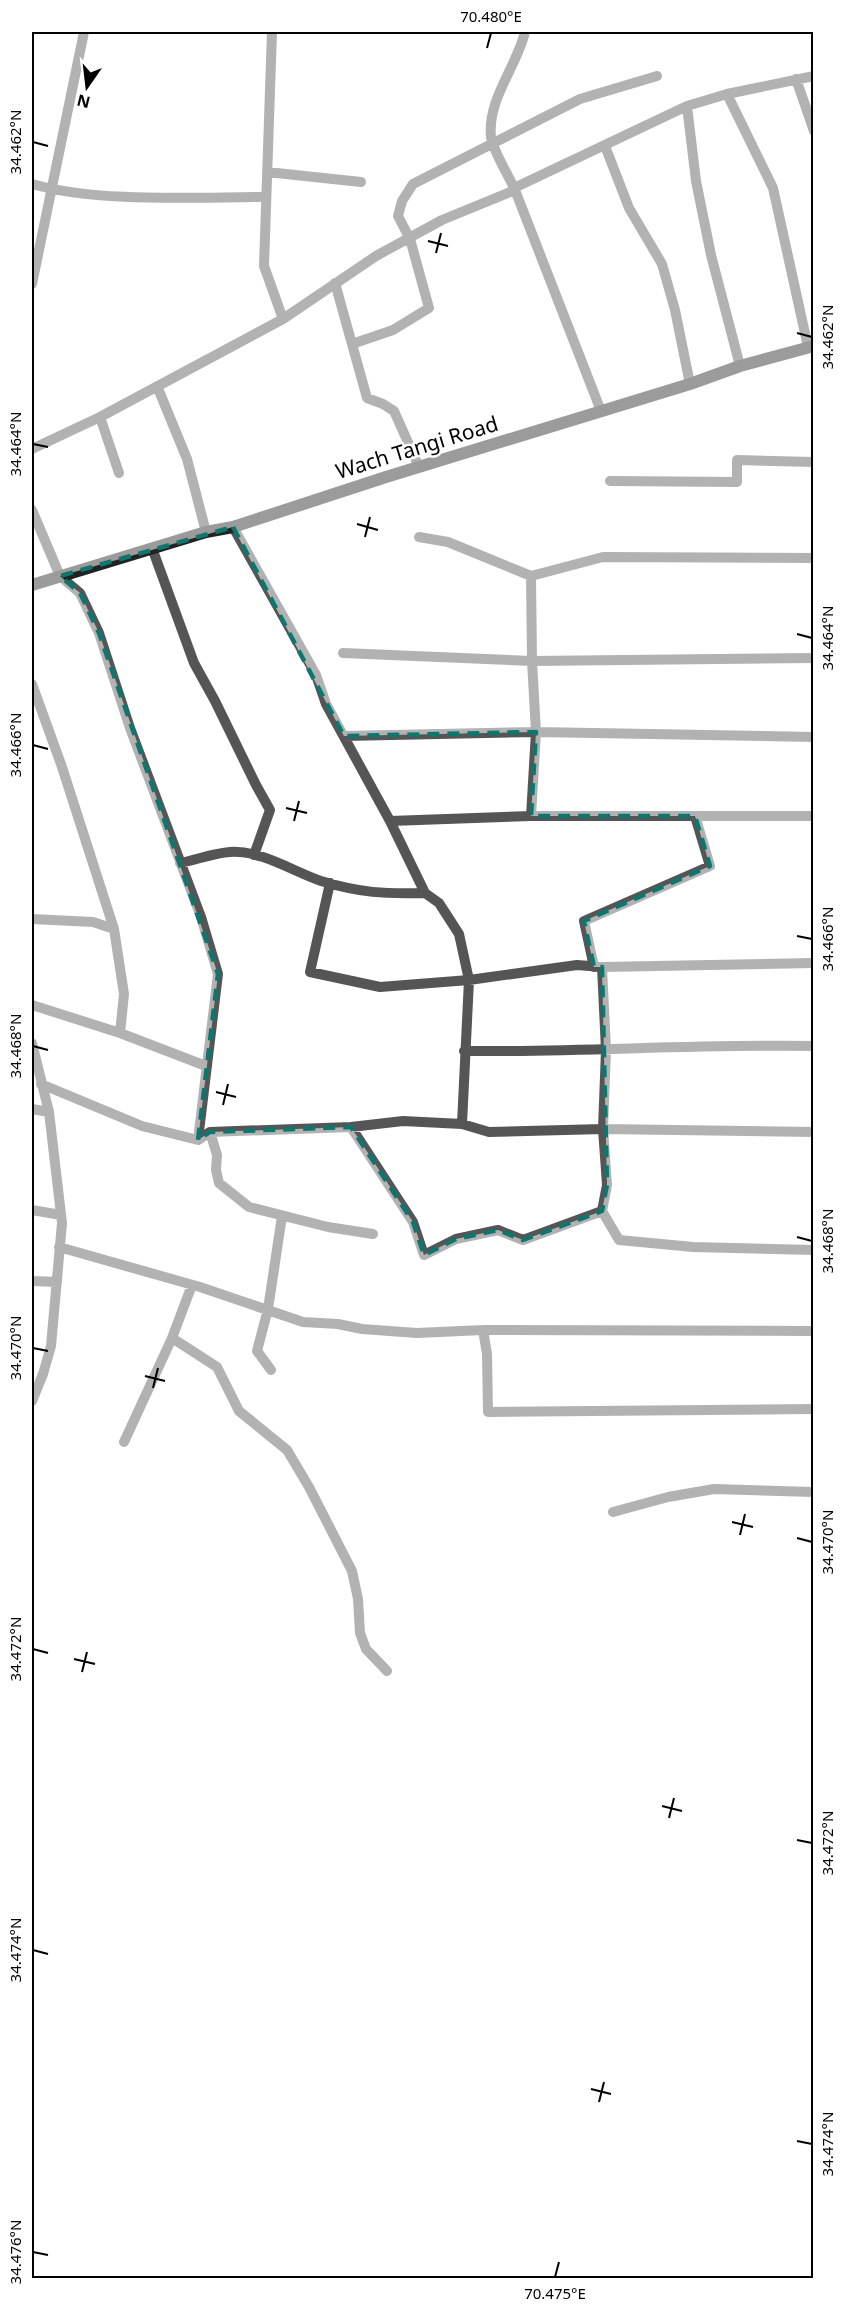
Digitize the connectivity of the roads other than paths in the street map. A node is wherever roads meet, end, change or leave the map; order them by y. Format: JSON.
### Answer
{"nodes":[{"id":1,"x":84,"y":32,"type":"edge"},
{"id":2,"x":272,"y":32,"type":"edge"},
{"id":3,"x":525,"y":32,"type":"edge"},
{"id":4,"x":657,"y":76,"type":"dead end"},
{"id":5,"x":813,"y":76,"type":"edge"},
{"id":6,"x":796,"y":79,"type":"junction"},
{"id":7,"x":728,"y":94,"type":"junction"},
{"id":8,"x":687,"y":106,"type":"junction"},
{"id":9,"x":813,"y":131,"type":"edge"},
{"id":10,"x":493,"y":144,"type":"junction"},
{"id":11,"x":605,"y":146,"type":"junction"},
{"id":12,"x":267,"y":172,"type":"junction"},
{"id":13,"x":361,"y":182,"type":"dead end"},
{"id":14,"x":32,"y":184,"type":"edge"},
{"id":15,"x":50,"y":189,"type":"junction"},
{"id":16,"x":515,"y":189,"type":"junction"},
{"id":17,"x":266,"y":197,"type":"junction"},
{"id":18,"x":410,"y":239,"type":"junction"},
{"id":19,"x":335,"y":283,"type":"junction"},
{"id":20,"x":32,"y":284,"type":"edge"},
{"id":21,"x":284,"y":319,"type":"junction"},
{"id":22,"x":352,"y":344,"type":"junction"},
{"id":23,"x":811,"y":347,"type":"edge"},
{"id":24,"x":740,"y":366,"type":"junction"},
{"id":25,"x":690,"y":384,"type":"junction"},
{"id":26,"x":157,"y":386,"type":"junction"},
{"id":27,"x":601,"y":411,"type":"junction"},
{"id":28,"x":100,"y":417,"type":"junction"},
{"id":29,"x":32,"y":449,"type":"edge"},
{"id":30,"x":813,"y":462,"type":"edge"},
{"id":31,"x":419,"y":467,"type":"junction"},
{"id":32,"x":119,"y":473,"type":"dead end"},
{"id":33,"x":610,"y":481,"type":"dead end"},
{"id":34,"x":32,"y":510,"type":"edge"},
{"id":35,"x":233,"y":527,"type":"junction"},
{"id":36,"x":206,"y":532,"type":"junction"},
{"id":37,"x":419,"y":537,"type":"dead end"},
{"id":38,"x":152,"y":548,"type":"junction"},
{"id":39,"x":813,"y":558,"type":"edge"},
{"id":40,"x":60,"y":576,"type":"junction"},
{"id":41,"x":531,"y":576,"type":"junction"},
{"id":42,"x":32,"y":585,"type":"edge"},
{"id":43,"x":343,"y":652,"type":"dead end"},
{"id":44,"x":813,"y":658,"type":"edge"},
{"id":45,"x":532,"y":661,"type":"junction"},
{"id":46,"x":32,"y":684,"type":"edge"},
{"id":47,"x":536,"y":732,"type":"junction"},
{"id":48,"x":344,"y":736,"type":"junction"},
{"id":49,"x":813,"y":737,"type":"edge"},
{"id":50,"x":531,"y":816,"type":"junction"},
{"id":51,"x":696,"y":816,"type":"junction"},
{"id":52,"x":813,"y":816,"type":"edge"},
{"id":53,"x":390,"y":821,"type":"junction"},
{"id":54,"x":254,"y":855,"type":"junction"},
{"id":55,"x":180,"y":863,"type":"junction"},
{"id":56,"x":330,"y":883,"type":"junction"},
{"id":57,"x":425,"y":892,"type":"junction"},
{"id":58,"x":32,"y":919,"type":"edge"},
{"id":59,"x":114,"y":929,"type":"junction"},
{"id":60,"x":813,"y":963,"type":"edge"},
{"id":61,"x":598,"y":967,"type":"junction"},
{"id":62,"x":469,"y":980,"type":"junction"},
{"id":63,"x":32,"y":1005,"type":"edge"},
{"id":64,"x":120,"y":1033,"type":"junction"},
{"id":65,"x":32,"y":1043,"type":"edge"},
{"id":66,"x":813,"y":1046,"type":"edge"},
{"id":67,"x":606,"y":1050,"type":"junction"},
{"id":68,"x":464,"y":1051,"type":"junction"},
{"id":69,"x":206,"y":1066,"type":"junction"},
{"id":70,"x":37,"y":1076,"type":"edge"},
{"id":71,"x":32,"y":1109,"type":"edge"},
{"id":72,"x":49,"y":1112,"type":"junction"},
{"id":73,"x":462,"y":1124,"type":"junction"},
{"id":74,"x":351,"y":1127,"type":"junction"},
{"id":75,"x":603,"y":1129,"type":"junction"},
{"id":76,"x":210,"y":1132,"type":"junction"},
{"id":77,"x":813,"y":1132,"type":"edge"},
{"id":78,"x":198,"y":1140,"type":"junction"},
{"id":79,"x":32,"y":1210,"type":"edge"},
{"id":80,"x":602,"y":1211,"type":"junction"},
{"id":81,"x":61,"y":1215,"type":"junction"},
{"id":82,"x":282,"y":1216,"type":"junction"},
{"id":83,"x":373,"y":1234,"type":"dead end"},
{"id":84,"x":59,"y":1247,"type":"junction"},
{"id":85,"x":813,"y":1251,"type":"edge"},
{"id":86,"x":32,"y":1281,"type":"edge"},
{"id":87,"x":57,"y":1282,"type":"junction"},
{"id":88,"x":192,"y":1286,"type":"junction"},
{"id":89,"x":268,"y":1309,"type":"junction"},
{"id":90,"x":483,"y":1330,"type":"junction"},
{"id":91,"x":813,"y":1331,"type":"edge"},
{"id":92,"x":172,"y":1338,"type":"junction"},
{"id":93,"x":271,"y":1370,"type":"dead end"},
{"id":94,"x":32,"y":1401,"type":"edge"},
{"id":95,"x":813,"y":1409,"type":"edge"},
{"id":96,"x":124,"y":1442,"type":"dead end"},
{"id":97,"x":813,"y":1492,"type":"edge"},
{"id":98,"x":613,"y":1512,"type":"dead end"},
{"id":99,"x":387,"y":1671,"type":"dead end"}],
"edges":[{"from":1,"to":15,"type":"street"},
{"from":2,"to":12,"type":"street"},
{"from":3,"to":10,"type":"street"},
{"from":4,"to":10,"type":"street"},
{"from":5,"to":6,"type":"street"},
{"from":6,"to":7,"type":"street"},
{"from":6,"to":9,"type":"street"},
{"from":7,"to":8,"type":"street"},
{"from":7,"to":23,"type":"street"},
{"from":8,"to":11,"type":"street"},
{"from":8,"to":24,"type":"street"},
{"from":10,"to":16,"type":"street"},
{"from":10,"to":18,"type":"street"},
{"from":11,"to":16,"type":"street"},
{"from":11,"to":25,"type":"street"},
{"from":12,"to":13,"type":"street"},
{"from":12,"to":17,"type":"street"},
{"from":14,"to":15,"type":"street"},
{"from":15,"to":17,"type":"street"},
{"from":15,"to":20,"type":"street"},
{"from":16,"to":18,"type":"street"},
{"from":16,"to":27,"type":"street"},
{"from":17,"to":21,"type":"street"},
{"from":18,"to":19,"type":"street"},
{"from":18,"to":22,"type":"street"},
{"from":19,"to":21,"type":"street"},
{"from":19,"to":22,"type":"street"},
{"from":21,"to":26,"type":"street"},
{"from":22,"to":31,"type":"street"},
{"from":23,"to":24,"type":"main road","name":"Wach Tangi Road"},
{"from":24,"to":25,"type":"main road","name":"Wach Tangi Road"},
{"from":25,"to":27,"type":"main road","name":"Wach Tangi Road"},
{"from":26,"to":28,"type":"street"},
{"from":26,"to":36,"type":"street"},
{"from":27,"to":31,"type":"main road","name":"Wach Tangi Road"},
{"from":28,"to":29,"type":"street"},
{"from":28,"to":32,"type":"street"},
{"from":30,"to":33,"type":"street"},
{"from":31,"to":35,"type":"main road","name":"Wach Tangi Road"},
{"from":34,"to":40,"type":"street"},
{"from":35,"to":36,"type":"main road","name":"Wach Tangi Road"},
{"from":35,"to":48,"type":"street"},
{"from":36,"to":38,"type":"main road","name":"Wach Tangi Road"},
{"from":37,"to":41,"type":"street"},
{"from":38,"to":40,"type":"main road","name":"Wach Tangi Road"},
{"from":38,"to":54,"type":"street"},
{"from":39,"to":41,"type":"street"},
{"from":40,"to":42,"type":"main road","name":"Wach Tangi Road"},
{"from":40,"to":55,"type":"street"},
{"from":41,"to":45,"type":"street"},
{"from":43,"to":45,"type":"street"},
{"from":44,"to":45,"type":"street"},
{"from":45,"to":47,"type":"street"},
{"from":46,"to":59,"type":"street"},
{"from":47,"to":48,"type":"street"},
{"from":47,"to":49,"type":"street"},
{"from":47,"to":50,"type":"street"},
{"from":48,"to":53,"type":"street"},
{"from":50,"to":51,"type":"street"},
{"from":50,"to":53,"type":"street"},
{"from":51,"to":52,"type":"street"},
{"from":51,"to":61,"type":"street"},
{"from":53,"to":57,"type":"street"},
{"from":54,"to":55,"type":"street"},
{"from":54,"to":56,"type":"street"},
{"from":55,"to":69,"type":"street"},
{"from":56,"to":57,"type":"street"},
{"from":56,"to":62,"type":"street"},
{"from":57,"to":62,"type":"street"},
{"from":58,"to":59,"type":"street"},
{"from":59,"to":64,"type":"street"},
{"from":60,"to":61,"type":"street"},
{"from":61,"to":62,"type":"street"},
{"from":61,"to":67,"type":"street"},
{"from":62,"to":68,"type":"street"},
{"from":63,"to":64,"type":"street"},
{"from":64,"to":69,"type":"street"},
{"from":65,"to":70,"type":"street"},
{"from":66,"to":67,"type":"street"},
{"from":67,"to":68,"type":"street"},
{"from":67,"to":75,"type":"street"},
{"from":68,"to":73,"type":"street"},
{"from":69,"to":78,"type":"street"},
{"from":70,"to":72,"type":"street"},
{"from":70,"to":78,"type":"street"},
{"from":71,"to":72,"type":"street"},
{"from":72,"to":81,"type":"street"},
{"from":73,"to":74,"type":"street"},
{"from":73,"to":75,"type":"street"},
{"from":74,"to":76,"type":"street"},
{"from":74,"to":80,"type":"street"},
{"from":75,"to":77,"type":"street"},
{"from":75,"to":80,"type":"street"},
{"from":76,"to":78,"type":"street"},
{"from":76,"to":82,"type":"street"},
{"from":79,"to":81,"type":"street"},
{"from":80,"to":85,"type":"street"},
{"from":81,"to":84,"type":"street"},
{"from":82,"to":83,"type":"street"},
{"from":82,"to":89,"type":"street"},
{"from":84,"to":87,"type":"street"},
{"from":84,"to":88,"type":"street"},
{"from":86,"to":87,"type":"street"},
{"from":87,"to":94,"type":"street"},
{"from":88,"to":89,"type":"street"},
{"from":88,"to":92,"type":"street"},
{"from":89,"to":90,"type":"street"},
{"from":89,"to":93,"type":"street"},
{"from":90,"to":91,"type":"street"},
{"from":90,"to":95,"type":"street"},
{"from":92,"to":96,"type":"street"},
{"from":92,"to":99,"type":"street"},
{"from":97,"to":98,"type":"street"}]}
